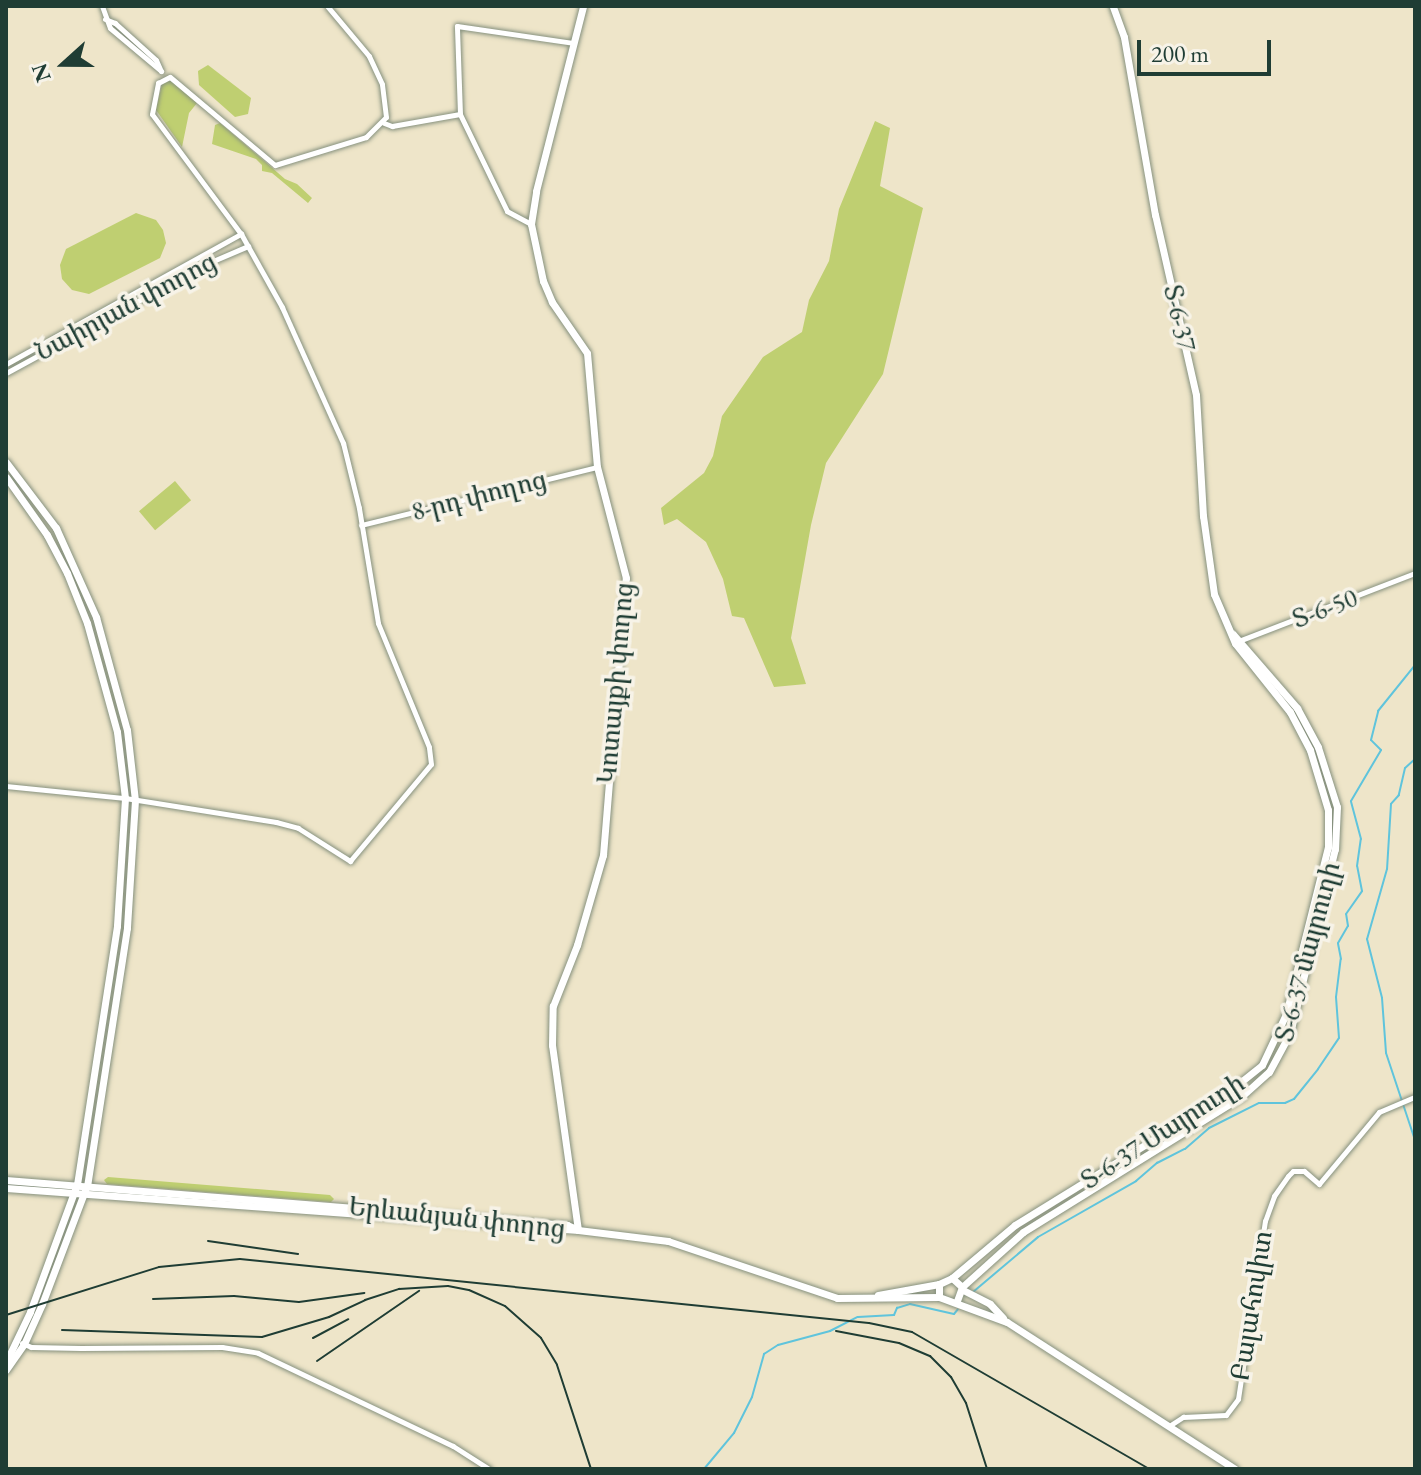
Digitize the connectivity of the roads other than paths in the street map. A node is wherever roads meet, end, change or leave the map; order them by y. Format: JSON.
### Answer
{"nodes":[{"id":1,"x":102,"y":6,"type":"edge"},
{"id":2,"x":327,"y":6,"type":"edge"},
{"id":3,"x":583,"y":6,"type":"edge"},
{"id":4,"x":1113,"y":6,"type":"edge"},
{"id":5,"x":573,"y":43,"type":"junction"},
{"id":6,"x":163,"y":75,"type":"junction"},
{"id":7,"x":460,"y":114,"type":"junction"},
{"id":8,"x":384,"y":123,"type":"junction"},
{"id":9,"x":531,"y":224,"type":"junction"},
{"id":10,"x":241,"y":234,"type":"junction"},
{"id":11,"x":248,"y":246,"type":"junction"},
{"id":12,"x":6,"y":364,"type":"edge"},
{"id":13,"x":6,"y":373,"type":"edge"},
{"id":14,"x":6,"y":462,"type":"edge"},
{"id":15,"x":597,"y":467,"type":"junction"},
{"id":16,"x":6,"y":477,"type":"edge"},
{"id":17,"x":361,"y":525,"type":"junction"},
{"id":18,"x":1415,"y":573,"type":"edge"},
{"id":19,"x":1230,"y":632,"type":"joint"},
{"id":20,"x":1238,"y":642,"type":"junction"},
{"id":21,"x":6,"y":786,"type":"edge"},
{"id":22,"x":125,"y":798,"type":"junction"},
{"id":23,"x":135,"y":800,"type":"junction"},
{"id":24,"x":1319,"y":901,"type":"junction"},
{"id":25,"x":1222,"y":1097,"type":"junction"},
{"id":26,"x":1413,"y":1098,"type":"edge"},
{"id":27,"x":1227,"y":1106,"type":"junction"},
{"id":28,"x":6,"y":1180,"type":"edge"},
{"id":29,"x":6,"y":1188,"type":"edge"},
{"id":30,"x":81,"y":1189,"type":"junction"},
{"id":31,"x":578,"y":1230,"type":"junction"},
{"id":32,"x":952,"y":1278,"type":"junction"},
{"id":33,"x":939,"y":1284,"type":"junction"},
{"id":34,"x":963,"y":1289,"type":"junction"},
{"id":35,"x":939,"y":1297,"type":"junction"},
{"id":36,"x":872,"y":1298,"type":"junction"},
{"id":37,"x":957,"y":1301,"type":"junction"},
{"id":38,"x":1007,"y":1322,"type":"junction"},
{"id":39,"x":23,"y":1341,"type":"junction"},
{"id":40,"x":6,"y":1362,"type":"edge"},
{"id":41,"x":6,"y":1370,"type":"edge"},
{"id":42,"x":1169,"y":1426,"type":"junction"},
{"id":43,"x":489,"y":1469,"type":"edge"},
{"id":44,"x":1235,"y":1469,"type":"edge"}],
"edges":[{"from":1,"to":6,"type":"street"},
{"from":2,"to":8,"type":"street"},
{"from":3,"to":5,"type":"main road","name":"Կոտայքի փողոց"},
{"from":4,"to":19,"type":"main road","name":"Տ-6-37","number":"Տ-6-37"},
{"from":5,"to":7,"type":"street"},
{"from":5,"to":9,"type":"main road","name":"Կոտայքի փողոց"},
{"from":6,"to":8,"type":"street"},
{"from":6,"to":10,"type":"street"},
{"from":7,"to":8,"type":"street"},
{"from":7,"to":9,"type":"street"},
{"from":9,"to":15,"type":"main road","name":"Կոտայքի փողոց"},
{"from":10,"to":11,"type":"street"},
{"from":10,"to":12,"type":"street","name":"Նաիրյան փողոց"},
{"from":11,"to":13,"type":"street","name":"Նաիրյան փողոց"},
{"from":11,"to":17,"type":"street"},
{"from":14,"to":23,"type":"main road"},
{"from":15,"to":17,"type":"street","name":"8-րդ փողոց"},
{"from":15,"to":31,"type":"main road","name":"Կոտայքի փողոց"},
{"from":16,"to":22,"type":"main road"},
{"from":17,"to":23,"type":"street"},
{"from":18,"to":20,"type":"street","name":"Տ-6-50","number":"Տ-6-50"},
{"from":19,"to":20,"type":"main road","name":"Տ-6-37 մայրուղի","number":"Տ-6-37"},
{"from":20,"to":24,"type":"main road","name":"Տ-6-37 մայրուղի","number":"Տ-6-37"},
{"from":21,"to":22,"type":"street"},
{"from":22,"to":23,"type":"street"},
{"from":22,"to":30,"type":"main road"},
{"from":23,"to":30,"type":"main road"},
{"from":24,"to":25,"type":"main road","name":"Տ-6-37 Մայրուղի","number":"Տ-6-37"},
{"from":24,"to":27,"type":"main road","name":"Տ-6-37 մայրուղի","number":"Տ-6-37"},
{"from":25,"to":27,"type":"main road"},
{"from":25,"to":32,"type":"main road","name":"Տ-6-37 Մայրուղի","number":"Տ-6-37"},
{"from":26,"to":42,"type":"street","name":"Բալահովիտ"},
{"from":27,"to":34,"type":"main road","name":"Տ-6-37 մայրուղի","number":"Տ-6-37"},
{"from":28,"to":30,"type":"main road"},
{"from":29,"to":30,"type":"main road"},
{"from":30,"to":31,"type":"main road","name":"Երևանյան փողոց"},
{"from":30,"to":39,"type":"main road"},
{"from":31,"to":36,"type":"main road","name":"Երևանյան փողոց"},
{"from":32,"to":33,"type":"main road"},
{"from":32,"to":34,"type":"main road"},
{"from":33,"to":35,"type":"main road"},
{"from":33,"to":36,"type":"main road"},
{"from":34,"to":37,"type":"main road"},
{"from":34,"to":38,"type":"main road"},
{"from":35,"to":36,"type":"main road"},
{"from":35,"to":37,"type":"main road"},
{"from":37,"to":38,"type":"main road"},
{"from":38,"to":42,"type":"main road"},
{"from":39,"to":40,"type":"main road"},
{"from":39,"to":41,"type":"main road"},
{"from":39,"to":43,"type":"street"},
{"from":42,"to":44,"type":"main road"}]}
